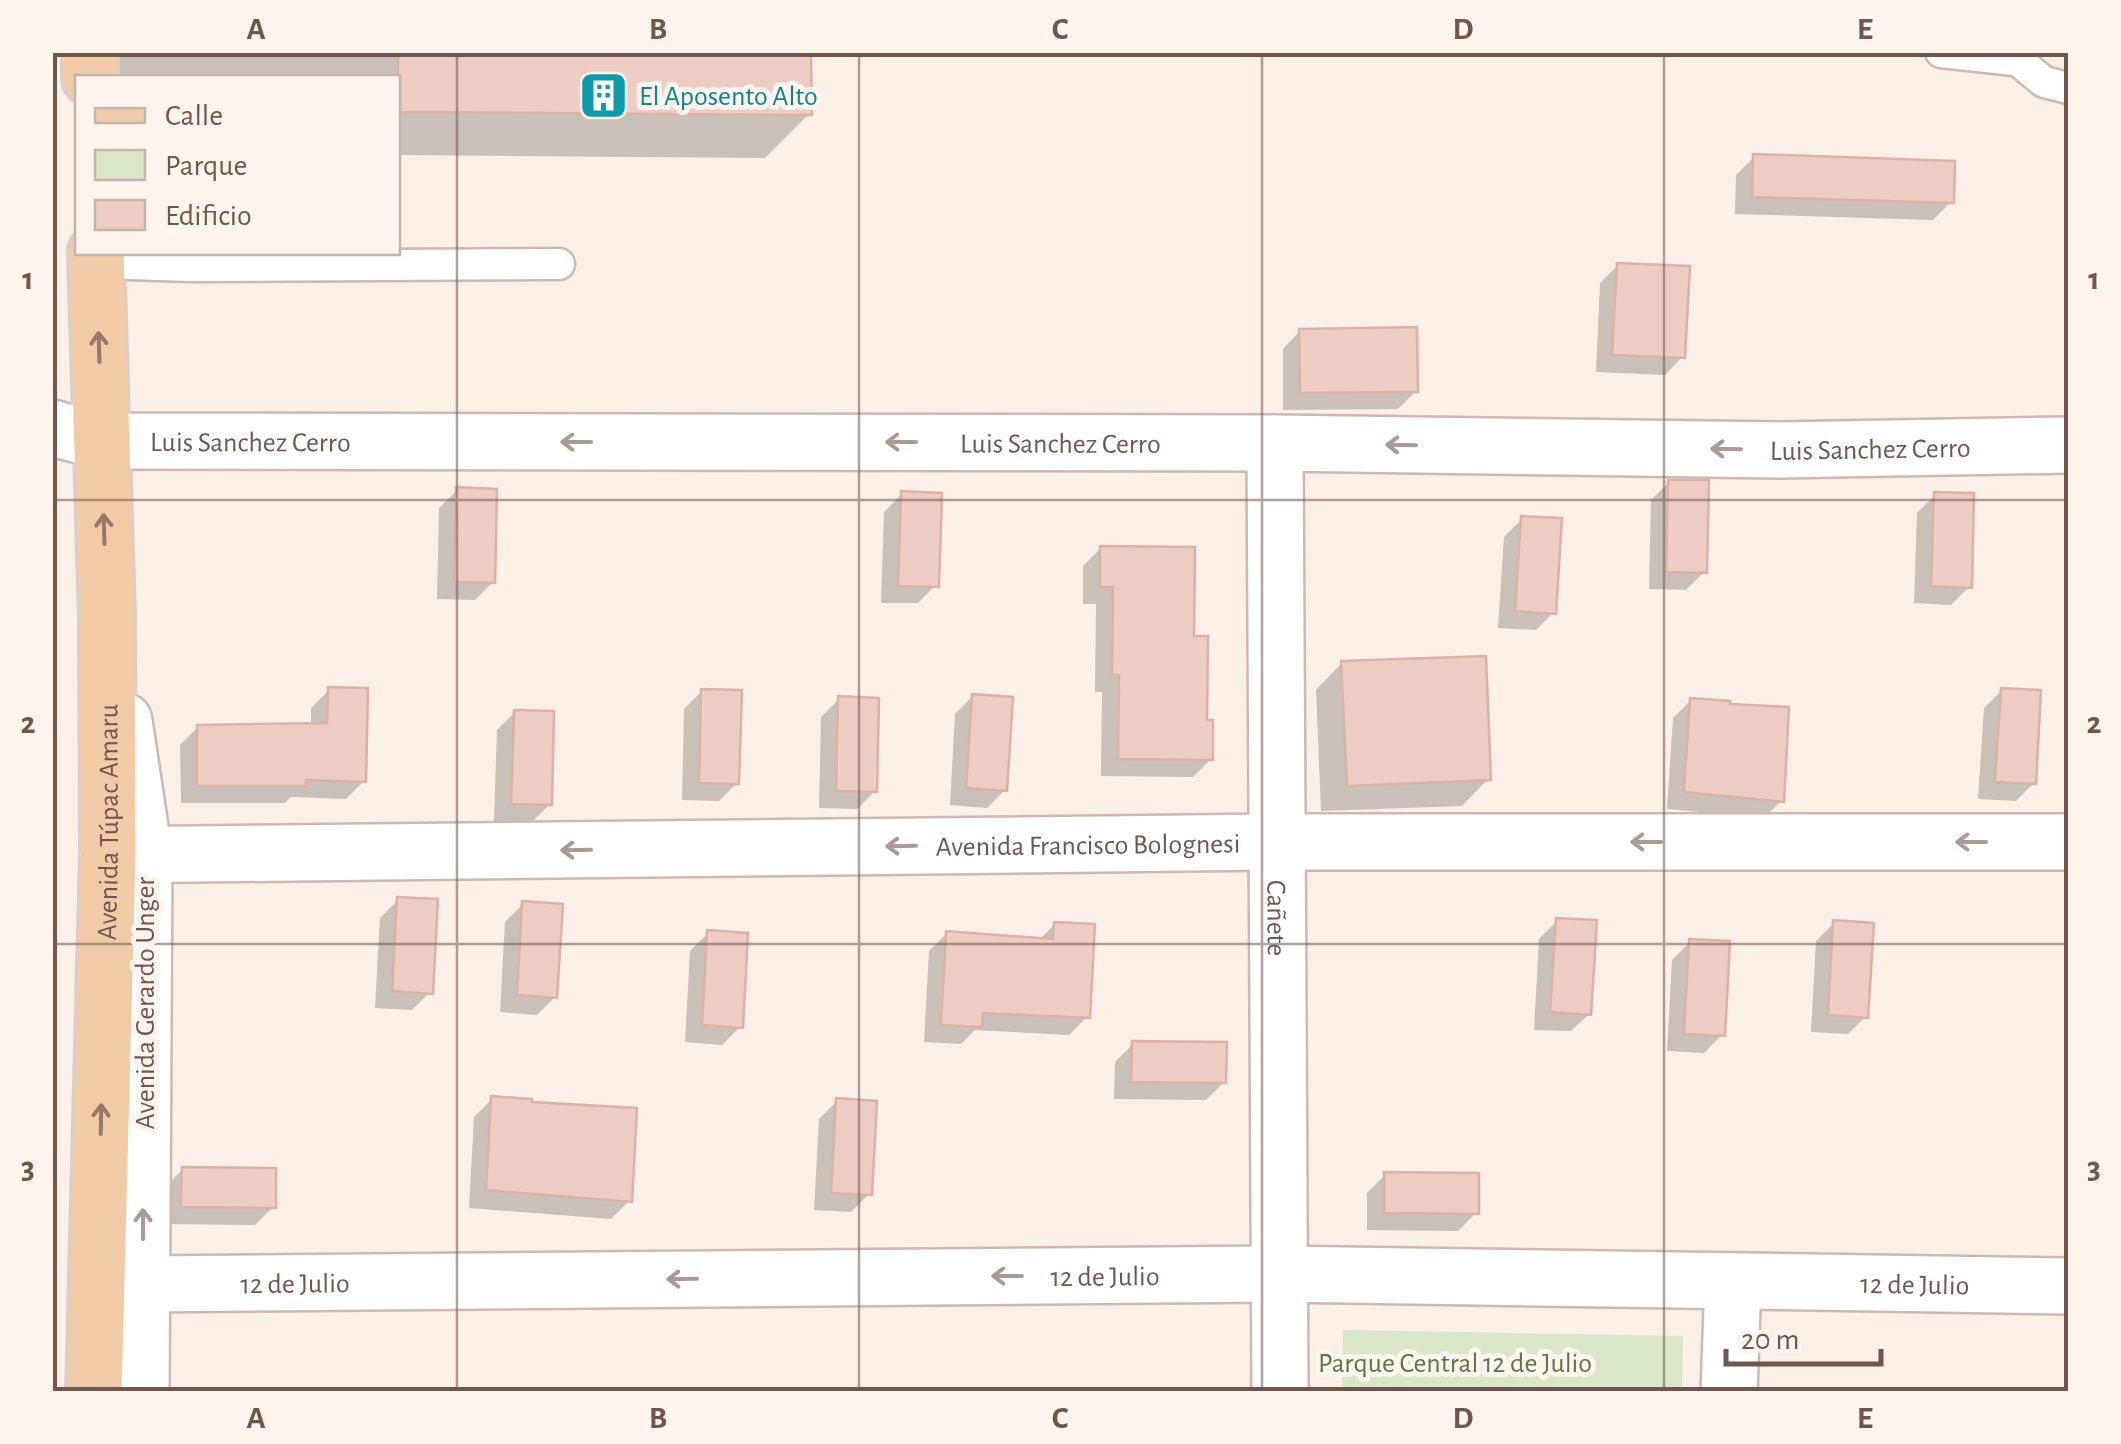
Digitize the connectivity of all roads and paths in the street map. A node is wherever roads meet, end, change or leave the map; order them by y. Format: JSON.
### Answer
{"nodes":[{"id":1,"x":1941,"y":52,"type":"edge"},
{"id":2,"x":2011,"y":56,"type":"edge"},
{"id":3,"x":2068,"y":88,"type":"edge"},
{"id":4,"x":96,"y":258,"type":"edge"},
{"id":5,"x":560,"y":264,"type":"dead end"},
{"id":6,"x":77,"y":434,"type":"edge"},
{"id":7,"x":1275,"y":444,"type":"junction"},
{"id":8,"x":2068,"y":445,"type":"edge"},
{"id":9,"x":1278,"y":842,"type":"junction"},
{"id":10,"x":2068,"y":842,"type":"edge"},
{"id":11,"x":126,"y":855,"type":"junction"},
{"id":12,"x":1280,"y":1274,"type":"junction"},
{"id":13,"x":1733,"y":1281,"type":"junction"},
{"id":14,"x":143,"y":1284,"type":"junction"},
{"id":15,"x":2068,"y":1286,"type":"edge"},
{"id":16,"x":94,"y":1392,"type":"edge"},
{"id":17,"x":142,"y":1392,"type":"edge"},
{"id":18,"x":1280,"y":1392,"type":"edge"},
{"id":19,"x":1729,"y":1392,"type":"edge"}],
"edges":[{"from":1,"to":2,"type":"lane"},
{"from":2,"to":3,"type":"lane"},
{"from":4,"to":5,"type":"lane"},
{"from":6,"to":4,"type":"main road","name":"Avenida Túpac Amaru","one_way":true},
{"from":7,"to":6,"type":"street","name":"Luis Sanchez Cerro","one_way":true},
{"from":11,"to":6,"type":"main road","name":"Avenida Túpac Amaru","one_way":true},
{"from":8,"to":7,"type":"street","name":"Luis Sanchez Cerro","one_way":true},
{"from":7,"to":9,"type":"street","name":"Cañete"},
{"from":10,"to":9,"type":"street","name":"Avenida Francisco Bolognesi","one_way":true},
{"from":9,"to":11,"type":"street","name":"Avenida Francisco Bolognesi","one_way":true},
{"from":9,"to":12,"type":"street","name":"Cañete"},
{"from":14,"to":11,"type":"street","name":"Avenida Gerardo Unger","one_way":true},
{"from":16,"to":11,"type":"main road","name":"Avenida Túpac Amaru","one_way":true},
{"from":12,"to":13,"type":"street","name":"12 de Julio"},
{"from":12,"to":14,"type":"street","name":"12 de Julio","one_way":true},
{"from":12,"to":18,"type":"street","name":"Cañete"},
{"from":13,"to":15,"type":"street","name":"12 de Julio"},
{"from":13,"to":19,"type":"street"},
{"from":14,"to":17,"type":"street","name":"Avenida Gerardo Unger"}]}
